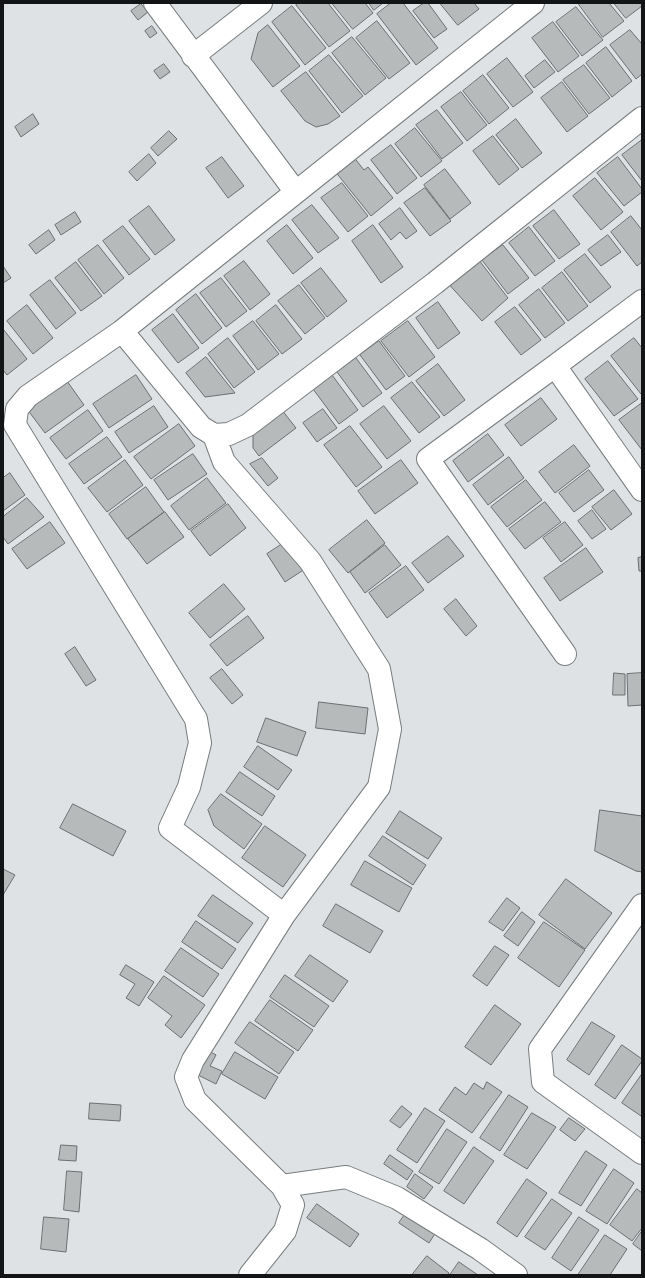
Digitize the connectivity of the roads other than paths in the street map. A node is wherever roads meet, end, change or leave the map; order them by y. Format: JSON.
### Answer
{"nodes":[{"id":1,"x":154,"y":3,"type":"edge"},
{"id":2,"x":261,"y":3,"type":"edge"},
{"id":3,"x":532,"y":3,"type":"edge"},
{"id":4,"x":193,"y":56,"type":"junction"},
{"id":5,"x":642,"y":118,"type":"edge"},
{"id":6,"x":295,"y":191,"type":"junction"},
{"id":7,"x":642,"y":301,"type":"edge"},
{"id":8,"x":122,"y":330,"type":"junction"},
{"id":9,"x":555,"y":366,"type":"junction"},
{"id":10,"x":214,"y":435,"type":"junction"},
{"id":11,"x":642,"y":490,"type":"edge"},
{"id":12,"x":565,"y":654,"type":"dead end"},
{"id":13,"x":642,"y":905,"type":"edge"},
{"id":14,"x":284,"y":915,"type":"junction"},
{"id":15,"x":642,"y":1153,"type":"edge"},
{"id":16,"x":282,"y":1186,"type":"junction"},
{"id":17,"x":250,"y":1275,"type":"edge"},
{"id":18,"x":516,"y":1275,"type":"edge"}],
"edges":[{"from":1,"to":4,"type":"street"},
{"from":2,"to":4,"type":"street"},
{"from":3,"to":6,"type":"street"},
{"from":4,"to":6,"type":"street"},
{"from":5,"to":10,"type":"street"},
{"from":6,"to":8,"type":"street"},
{"from":7,"to":9,"type":"street"},
{"from":8,"to":10,"type":"street"},
{"from":8,"to":14,"type":"street"},
{"from":9,"to":11,"type":"street"},
{"from":9,"to":12,"type":"street"},
{"from":10,"to":14,"type":"street"},
{"from":13,"to":15,"type":"street"},
{"from":14,"to":16,"type":"street"},
{"from":16,"to":17,"type":"street"},
{"from":16,"to":18,"type":"street"}]}
